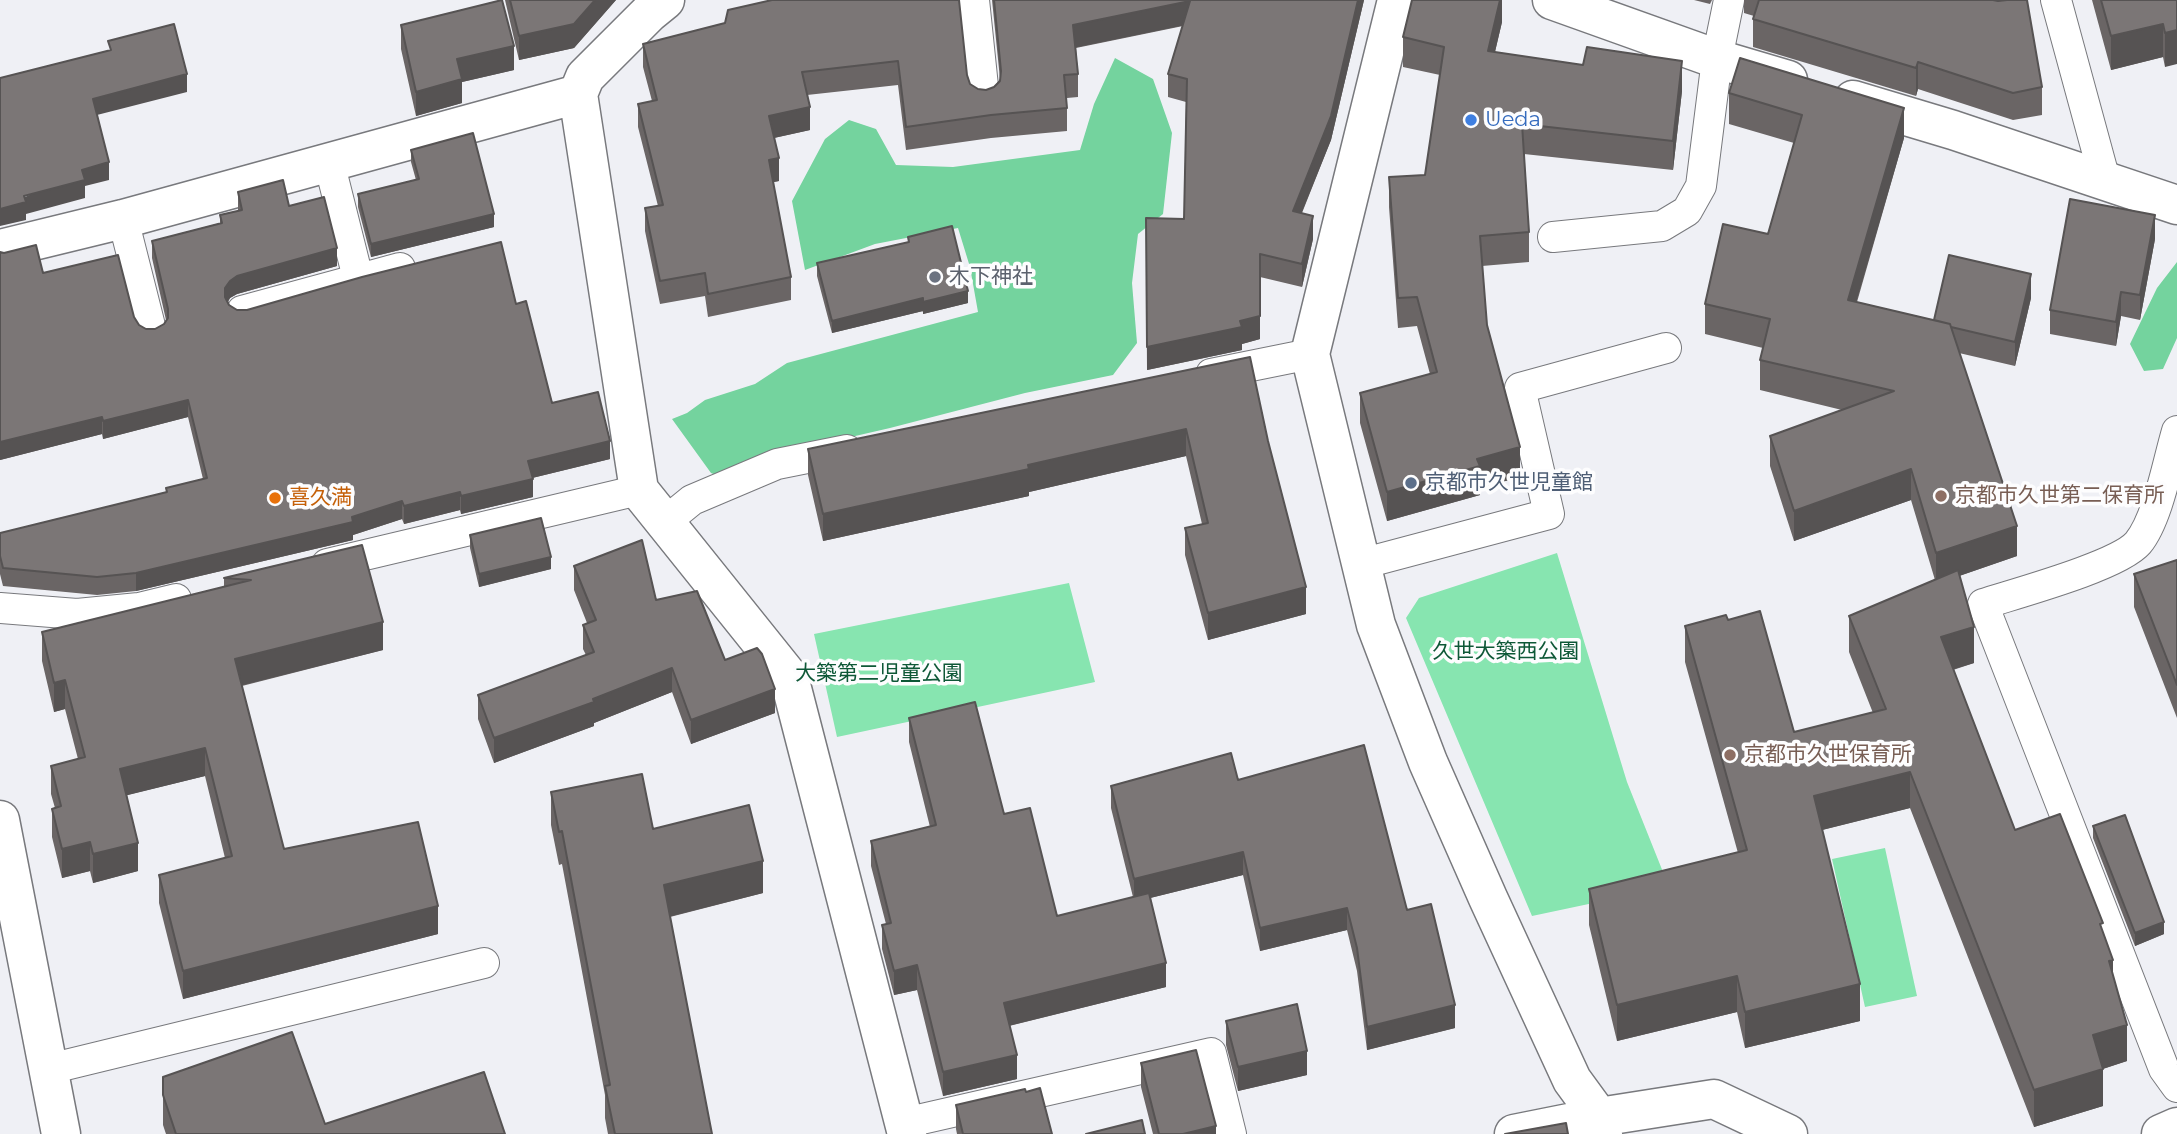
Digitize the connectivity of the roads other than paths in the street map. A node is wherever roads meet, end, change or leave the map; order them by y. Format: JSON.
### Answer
{"nodes":[{"id":1,"x":974,"y":0,"type":"edge"},
{"id":2,"x":1397,"y":0,"type":"edge"},
{"id":3,"x":1552,"y":0,"type":"edge"},
{"id":4,"x":1729,"y":0,"type":"edge"},
{"id":5,"x":2056,"y":0,"type":"edge"},
{"id":6,"x":653,"y":4,"type":"edge"},
{"id":7,"x":1717,"y":59,"type":"junction"},
{"id":8,"x":578,"y":94,"type":"junction"},
{"id":9,"x":984,"y":96,"type":"edge"},
{"id":10,"x":329,"y":162,"type":"junction"},
{"id":11,"x":2105,"y":180,"type":"junction"},
{"id":12,"x":2177,"y":205,"type":"edge"},
{"id":13,"x":123,"y":219,"type":"junction"},
{"id":14,"x":1553,"y":237,"type":"dead end"},
{"id":15,"x":0,"y":249,"type":"edge"},
{"id":16,"x":420,"y":263,"type":"edge"},
{"id":17,"x":358,"y":278,"type":"junction"},
{"id":18,"x":242,"y":311,"type":"edge"},
{"id":19,"x":150,"y":330,"type":"edge"},
{"id":20,"x":1666,"y":348,"type":"dead end"},
{"id":21,"x":1310,"y":354,"type":"junction"},
{"id":22,"x":1178,"y":381,"type":"edge"},
{"id":23,"x":2177,"y":430,"type":"edge"},
{"id":24,"x":872,"y":444,"type":"edge"},
{"id":25,"x":639,"y":490,"type":"junction"},
{"id":26,"x":665,"y":522,"type":"junction"},
{"id":27,"x":1361,"y":564,"type":"junction"},
{"id":28,"x":302,"y":570,"type":"edge"},
{"id":29,"x":207,"y":592,"type":"edge"},
{"id":30,"x":0,"y":608,"type":"edge"},
{"id":31,"x":0,"y":820,"type":"edge"},
{"id":32,"x":484,"y":963,"type":"dead end"},
{"id":33,"x":49,"y":1069,"type":"junction"},
{"id":34,"x":2177,"y":1087,"type":"edge"},
{"id":35,"x":1601,"y":1125,"type":"edge"},
{"id":36,"x":2177,"y":1127,"type":"edge"},
{"id":37,"x":905,"y":1128,"type":"edge"},
{"id":38,"x":61,"y":1134,"type":"edge"},
{"id":39,"x":1231,"y":1134,"type":"edge"},
{"id":40,"x":1514,"y":1134,"type":"edge"},
{"id":41,"x":1788,"y":1134,"type":"edge"},
{"id":42,"x":2161,"y":1134,"type":"edge"}],
"edges":[{"from":1,"to":9,"type":"lane"},
{"from":2,"to":21,"type":"street"},
{"from":3,"to":7,"type":"street"},
{"from":4,"to":7,"type":"lane"},
{"from":5,"to":11,"type":"lane"},
{"from":6,"to":8,"type":"street"},
{"from":7,"to":11,"type":"street"},
{"from":7,"to":14,"type":"lane"},
{"from":8,"to":10,"type":"street"},
{"from":8,"to":25,"type":"street"},
{"from":10,"to":13,"type":"street"},
{"from":10,"to":17,"type":"lane"},
{"from":11,"to":12,"type":"street"},
{"from":13,"to":15,"type":"street"},
{"from":13,"to":19,"type":"lane"},
{"from":16,"to":17,"type":"lane"},
{"from":17,"to":18,"type":"lane"},
{"from":20,"to":27,"type":"lane"},
{"from":21,"to":22,"type":"lane"},
{"from":21,"to":27,"type":"street"},
{"from":23,"to":34,"type":"lane"},
{"from":24,"to":26,"type":"lane"},
{"from":25,"to":26,"type":"street"},
{"from":25,"to":28,"type":"lane"},
{"from":26,"to":37,"type":"street"},
{"from":27,"to":35,"type":"street"},
{"from":29,"to":30,"type":"lane"},
{"from":31,"to":33,"type":"street"},
{"from":32,"to":33,"type":"lane"},
{"from":33,"to":38,"type":"street"},
{"from":35,"to":40,"type":"street"},
{"from":35,"to":41,"type":"street"},
{"from":36,"to":42,"type":"street"},
{"from":37,"to":39,"type":"lane"}]}
